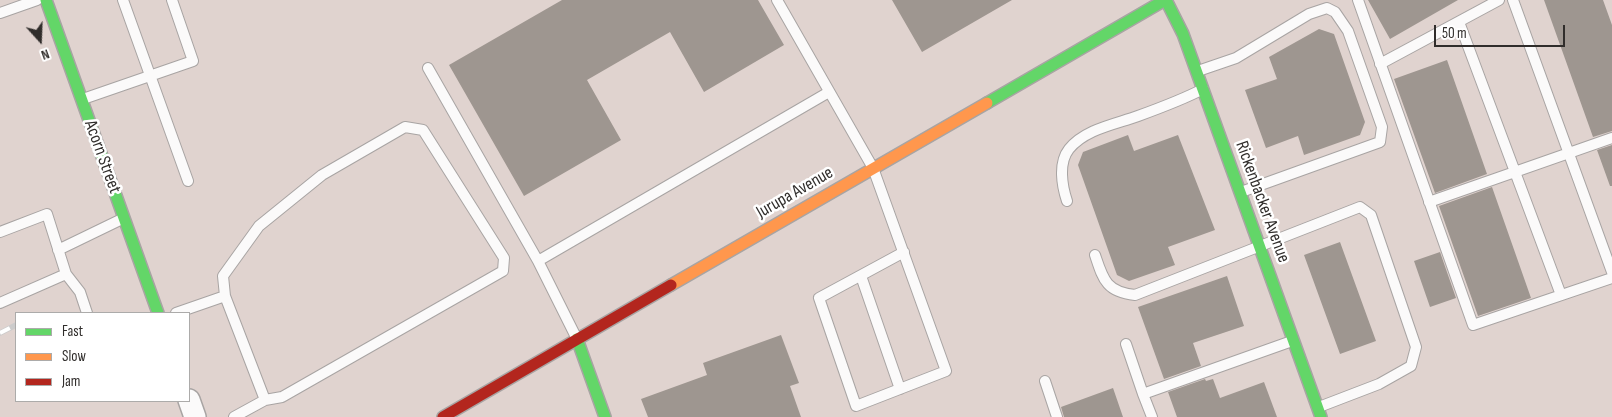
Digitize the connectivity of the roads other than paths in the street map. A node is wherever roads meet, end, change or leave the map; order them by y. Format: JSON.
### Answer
{"nodes":[{"id":1,"x":37,"y":0,"type":"edge"},
{"id":2,"x":46,"y":0,"type":"edge"},
{"id":3,"x":123,"y":0,"type":"edge"},
{"id":4,"x":172,"y":0,"type":"edge"},
{"id":5,"x":777,"y":0,"type":"edge"},
{"id":6,"x":1166,"y":0,"type":"edge"},
{"id":7,"x":1358,"y":0,"type":"edge"},
{"id":8,"x":1499,"y":0,"type":"edge"},
{"id":9,"x":1513,"y":0,"type":"edge"},
{"id":10,"x":0,"y":14,"type":"edge"},
{"id":11,"x":1459,"y":22,"type":"junction"},
{"id":12,"x":1380,"y":64,"type":"junction"},
{"id":13,"x":428,"y":68,"type":"dead end"},
{"id":14,"x":1196,"y":72,"type":"junction"},
{"id":15,"x":150,"y":76,"type":"junction"},
{"id":16,"x":1202,"y":89,"type":"junction"},
{"id":17,"x":829,"y":92,"type":"junction"},
{"id":18,"x":82,"y":99,"type":"junction"},
{"id":19,"x":1612,"y":138,"type":"edge"},
{"id":20,"x":1569,"y":152,"type":"junction"},
{"id":21,"x":873,"y":168,"type":"junction"},
{"id":22,"x":1516,"y":171,"type":"junction"},
{"id":23,"x":188,"y":181,"type":"dead end"},
{"id":24,"x":1240,"y":192,"type":"junction"},
{"id":25,"x":1067,"y":201,"type":"dead end"},
{"id":26,"x":1429,"y":202,"type":"junction"},
{"id":27,"x":124,"y":218,"type":"junction"},
{"id":28,"x":0,"y":232,"type":"edge"},
{"id":29,"x":1260,"y":246,"type":"junction"},
{"id":30,"x":58,"y":250,"type":"junction"},
{"id":31,"x":904,"y":252,"type":"junction"},
{"id":32,"x":1095,"y":254,"type":"dead end"},
{"id":33,"x":538,"y":261,"type":"junction"},
{"id":34,"x":1612,"y":272,"type":"edge"},
{"id":35,"x":66,"y":274,"type":"junction"},
{"id":36,"x":861,"y":276,"type":"junction"},
{"id":37,"x":1612,"y":278,"type":"edge"},
{"id":38,"x":1561,"y":295,"type":"junction"},
{"id":39,"x":225,"y":296,"type":"junction"},
{"id":40,"x":0,"y":304,"type":"edge"},
{"id":41,"x":87,"y":312,"type":"edge"},
{"id":42,"x":158,"y":312,"type":"edge"},
{"id":43,"x":179,"y":312,"type":"edge"},
{"id":44,"x":577,"y":339,"type":"junction"},
{"id":45,"x":1294,"y":340,"type":"junction"},
{"id":46,"x":1126,"y":344,"type":"dead end"},
{"id":47,"x":1045,"y":381,"type":"dead end"},
{"id":48,"x":900,"y":389,"type":"junction"},
{"id":49,"x":1143,"y":394,"type":"junction"},
{"id":50,"x":265,"y":400,"type":"junction"},
{"id":51,"x":190,"y":402,"type":"edge"},
{"id":52,"x":1320,"y":412,"type":"edge"},
{"id":53,"x":195,"y":417,"type":"edge"},
{"id":54,"x":234,"y":417,"type":"edge"},
{"id":55,"x":443,"y":417,"type":"edge"},
{"id":56,"x":605,"y":417,"type":"edge"},
{"id":57,"x":1057,"y":417,"type":"edge"},
{"id":58,"x":1152,"y":417,"type":"edge"}],
"edges":[{"from":1,"to":10,"type":"lane"},
{"from":2,"to":18,"type":"street","name":"Acorn Street"},
{"from":3,"to":15,"type":"lane"},
{"from":4,"to":15,"type":"lane"},
{"from":5,"to":17,"type":"lane"},
{"from":6,"to":14,"type":"street","name":"Rickenbacker Avenue"},
{"from":6,"to":21,"type":"street","name":"Jurupa Avenue"},
{"from":7,"to":12,"type":"lane"},
{"from":8,"to":11,"type":"lane"},
{"from":9,"to":20,"type":"lane"},
{"from":11,"to":12,"type":"lane"},
{"from":11,"to":22,"type":"lane"},
{"from":12,"to":26,"type":"lane"},
{"from":13,"to":33,"type":"lane"},
{"from":14,"to":16,"type":"street","name":"Rickenbacker Avenue"},
{"from":14,"to":24,"type":"lane"},
{"from":15,"to":18,"type":"lane"},
{"from":15,"to":23,"type":"lane"},
{"from":16,"to":24,"type":"street","name":"Rickenbacker Avenue"},
{"from":16,"to":25,"type":"lane"},
{"from":17,"to":21,"type":"lane"},
{"from":17,"to":33,"type":"lane"},
{"from":18,"to":27,"type":"street","name":"Acorn Street"},
{"from":19,"to":20,"type":"lane"},
{"from":20,"to":22,"type":"lane"},
{"from":20,"to":34,"type":"lane"},
{"from":21,"to":31,"type":"lane"},
{"from":21,"to":44,"type":"street","name":"Jurupa Avenue"},
{"from":22,"to":26,"type":"lane"},
{"from":22,"to":38,"type":"lane"},
{"from":24,"to":29,"type":"street","name":"Rickenbacker Avenue"},
{"from":26,"to":38,"type":"lane"},
{"from":27,"to":30,"type":"lane"},
{"from":27,"to":42,"type":"street","name":"Acorn Street"},
{"from":28,"to":30,"type":"lane"},
{"from":29,"to":32,"type":"lane"},
{"from":29,"to":45,"type":"street","name":"Rickenbacker Avenue"},
{"from":29,"to":52,"type":"lane"},
{"from":30,"to":35,"type":"lane"},
{"from":31,"to":36,"type":"lane"},
{"from":31,"to":48,"type":"lane"},
{"from":33,"to":44,"type":"lane"},
{"from":35,"to":40,"type":"lane"},
{"from":35,"to":41,"type":"lane"},
{"from":36,"to":48,"type":"lane"},
{"from":36,"to":48,"type":"lane"},
{"from":37,"to":38,"type":"lane"},
{"from":39,"to":43,"type":"lane"},
{"from":39,"to":50,"type":"lane"},
{"from":39,"to":50,"type":"lane"},
{"from":44,"to":55,"type":"street","name":"Jurupa Avenue"},
{"from":44,"to":56,"type":"street"},
{"from":45,"to":49,"type":"lane"},
{"from":45,"to":52,"type":"street","name":"Rickenbacker Avenue"},
{"from":46,"to":49,"type":"lane"},
{"from":47,"to":57,"type":"lane"},
{"from":49,"to":58,"type":"lane"},
{"from":50,"to":54,"type":"lane"},
{"from":51,"to":53,"type":"street"}]}
